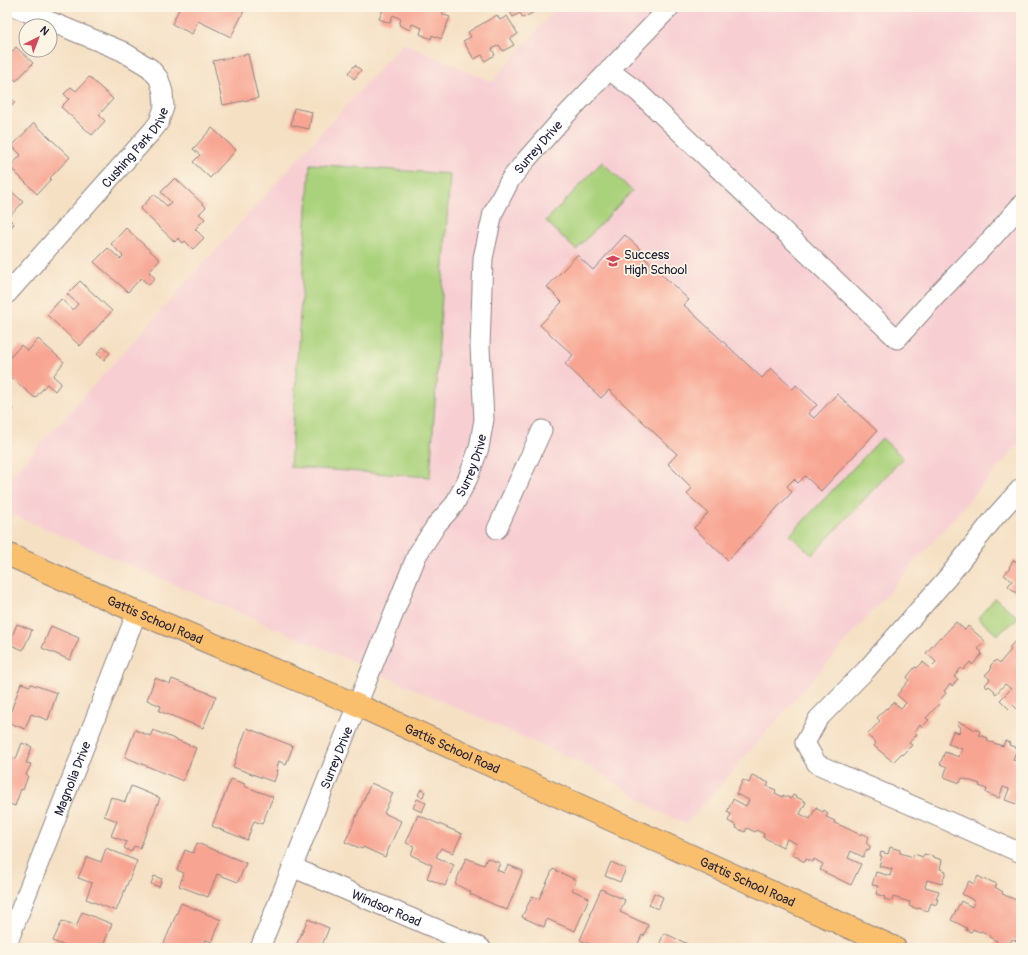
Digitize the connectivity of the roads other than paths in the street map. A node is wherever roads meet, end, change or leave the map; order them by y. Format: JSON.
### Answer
{"nodes":[{"id":1,"x":15,"y":7,"type":"edge"},
{"id":2,"x":670,"y":7,"type":"edge"},
{"id":3,"x":609,"y":70,"type":"junction"},
{"id":4,"x":1021,"y":205,"type":"edge"},
{"id":5,"x":7,"y":294,"type":"edge"},
{"id":6,"x":542,"y":430,"type":"dead end"},
{"id":7,"x":1021,"y":488,"type":"edge"},
{"id":8,"x":497,"y":529,"type":"dead end"},
{"id":9,"x":7,"y":554,"type":"edge"},
{"id":10,"x":137,"y":612,"type":"junction"},
{"id":11,"x":357,"y":705,"type":"junction"},
{"id":12,"x":1021,"y":853,"type":"edge"},
{"id":13,"x":292,"y":867,"type":"junction"},
{"id":14,"x":7,"y":944,"type":"edge"},
{"id":15,"x":260,"y":948,"type":"edge"},
{"id":16,"x":481,"y":948,"type":"edge"},
{"id":17,"x":895,"y":948,"type":"edge"}],
"edges":[{"from":1,"to":5,"type":"street","name":"Cushing Park Drive"},
{"from":2,"to":3,"type":"street","name":"Surrey Drive"},
{"from":3,"to":4,"type":"street"},
{"from":3,"to":11,"type":"street","name":"Surrey Drive"},
{"from":6,"to":8,"type":"street"},
{"from":7,"to":12,"type":"street"},
{"from":9,"to":10,"type":"main road","name":"Gattis School Road"},
{"from":10,"to":11,"type":"main road","name":"Gattis School Road"},
{"from":10,"to":14,"type":"street","name":"Magnolia Drive"},
{"from":11,"to":13,"type":"street","name":"Surrey Drive"},
{"from":11,"to":17,"type":"main road","name":"Gattis School Road"},
{"from":13,"to":15,"type":"street","name":"Surrey Drive"},
{"from":13,"to":16,"type":"street","name":"Windsor Road"}]}
